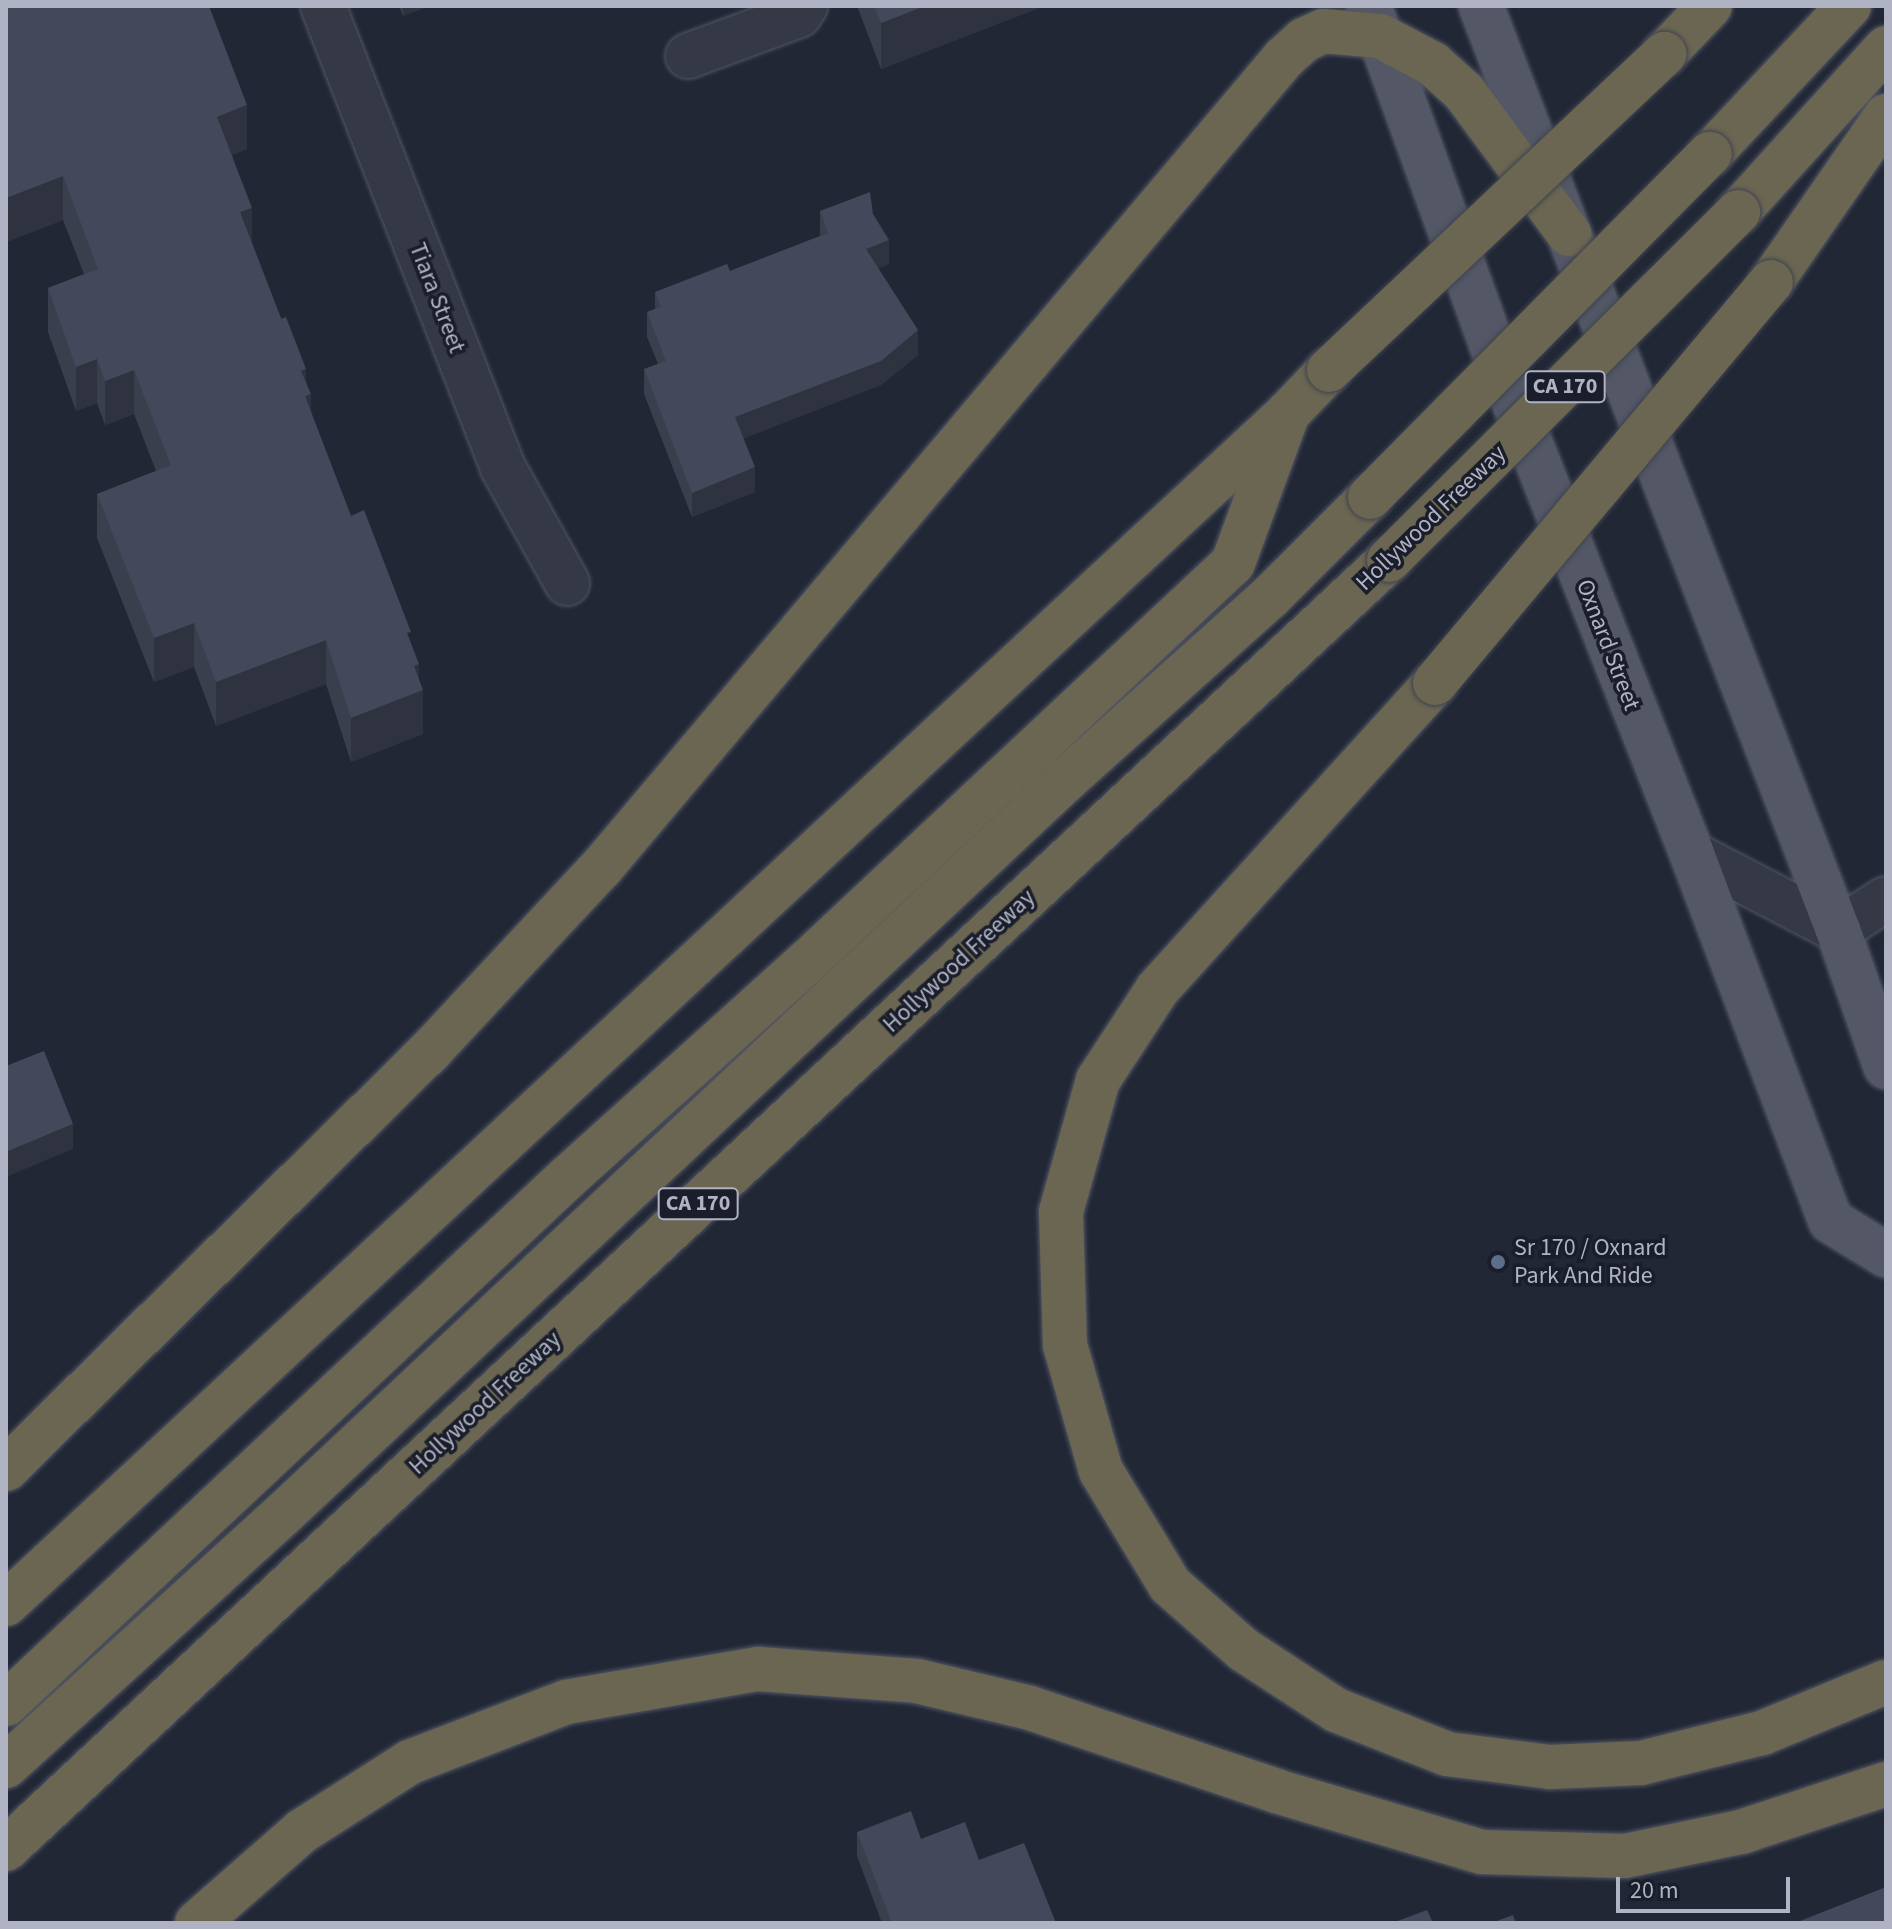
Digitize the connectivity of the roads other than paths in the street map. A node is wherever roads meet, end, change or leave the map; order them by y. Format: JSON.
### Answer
{"nodes":[{"id":1,"x":323,"y":6,"type":"edge"},
{"id":2,"x":805,"y":6,"type":"edge"},
{"id":3,"x":1481,"y":6,"type":"edge"},
{"id":4,"x":1710,"y":6,"type":"edge"},
{"id":5,"x":1849,"y":6,"type":"edge"},
{"id":6,"x":1375,"y":21,"type":"edge"},
{"id":7,"x":1886,"y":48,"type":"edge"},
{"id":8,"x":688,"y":56,"type":"dead end"},
{"id":9,"x":1886,"y":116,"type":"edge"},
{"id":10,"x":1569,"y":234,"type":"junction"},
{"id":11,"x":1288,"y":413,"type":"junction"},
{"id":12,"x":567,"y":583,"type":"dead end"},
{"id":13,"x":1692,"y":854,"type":"junction"},
{"id":14,"x":1886,"y":899,"type":"edge"},
{"id":15,"x":1838,"y":930,"type":"junction"},
{"id":16,"x":1886,"y":1067,"type":"edge"},
{"id":17,"x":1886,"y":1255,"type":"edge"},
{"id":18,"x":6,"y":1469,"type":"edge"},
{"id":19,"x":6,"y":1604,"type":"edge"},
{"id":20,"x":1886,"y":1682,"type":"edge"},
{"id":21,"x":6,"y":1704,"type":"edge"},
{"id":22,"x":6,"y":1766,"type":"edge"},
{"id":23,"x":1886,"y":1784,"type":"edge"},
{"id":24,"x":6,"y":1849,"type":"edge"},
{"id":25,"x":197,"y":1923,"type":"edge"}],
"edges":[{"from":1,"to":12,"type":"street","name":"Tiara Street"},
{"from":2,"to":8,"type":"street"},
{"from":3,"to":10,"type":"main road"},
{"from":4,"to":11,"type":"highway","bridge":true},
{"from":5,"to":22,"type":"highway","bridge":true},
{"from":6,"to":10,"type":"highway"},
{"from":6,"to":13,"type":"main road","name":"Oxnard Street"},
{"from":6,"to":18,"type":"highway"},
{"from":7,"to":24,"type":"highway","name":"Hollywood Freeway","number":"CA 170","bridge":true},
{"from":9,"to":20,"type":"highway","bridge":true},
{"from":10,"to":15,"type":"main road"},
{"from":11,"to":19,"type":"highway"},
{"from":11,"to":21,"type":"highway"},
{"from":13,"to":15,"type":"street"},
{"from":13,"to":17,"type":"main road","name":"Oxnard Street"},
{"from":14,"to":15,"type":"street"},
{"from":15,"to":16,"type":"main road"},
{"from":23,"to":25,"type":"highway"}]}
